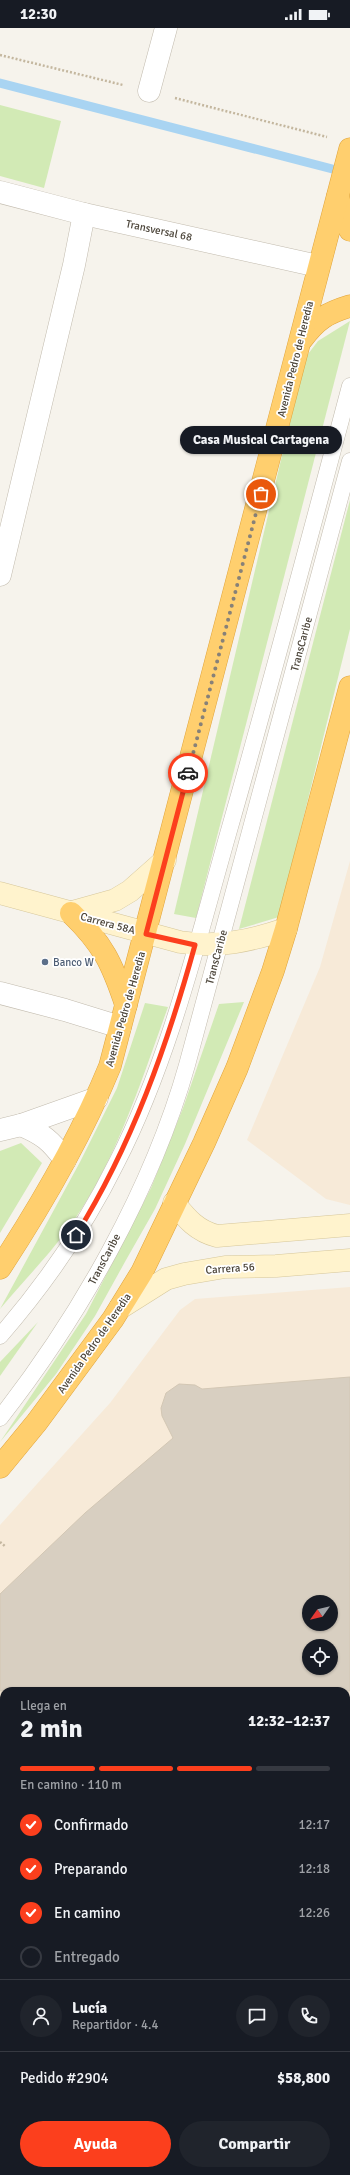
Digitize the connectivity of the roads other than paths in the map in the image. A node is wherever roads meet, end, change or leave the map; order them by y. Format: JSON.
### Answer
{"nodes":[{"id":1,"x":166,"y":28,"type":"edge"},
{"id":2,"x":149,"y":91,"type":"dead end"},
{"id":3,"x":350,"y":149,"type":"edge"},
{"id":4,"x":0,"y":192,"type":"edge"},
{"id":5,"x":338,"y":196,"type":"junction"},
{"id":6,"x":84,"y":214,"type":"junction"},
{"id":7,"x":350,"y":230,"type":"edge"},
{"id":8,"x":318,"y":266,"type":"junction"},
{"id":9,"x":350,"y":306,"type":"edge"},
{"id":10,"x":300,"y":342,"type":"junction"},
{"id":11,"x":350,"y":386,"type":"edge"},
{"id":12,"x":350,"y":460,"type":"edge"},
{"id":13,"x":0,"y":575,"type":"edge"},
{"id":14,"x":350,"y":687,"type":"edge"},
{"id":15,"x":165,"y":860,"type":"junction"},
{"id":16,"x":0,"y":893,"type":"edge"},
{"id":17,"x":71,"y":913,"type":"junction"},
{"id":18,"x":286,"y":929,"type":"junction"},
{"id":19,"x":146,"y":934,"type":"junction"},
{"id":20,"x":195,"y":945,"type":"junction"},
{"id":21,"x":220,"y":945,"type":"junction"},
{"id":22,"x":0,"y":993,"type":"edge"},
{"id":23,"x":126,"y":1005,"type":"junction"},
{"id":24,"x":120,"y":1027,"type":"junction"},
{"id":25,"x":97,"y":1098,"type":"junction"},
{"id":26,"x":21,"y":1125,"type":"junction"},
{"id":27,"x":0,"y":1130,"type":"edge"},
{"id":28,"x":65,"y":1160,"type":"junction"},
{"id":29,"x":174,"y":1203,"type":"junction"},
{"id":30,"x":350,"y":1225,"type":"edge"},
{"id":31,"x":350,"y":1260,"type":"edge"},
{"id":32,"x":350,"y":1263,"type":"edge"},
{"id":33,"x":0,"y":1268,"type":"edge"},
{"id":34,"x":120,"y":1308,"type":"junction"},
{"id":35,"x":0,"y":1336,"type":"edge"},
{"id":36,"x":0,"y":1418,"type":"edge"},
{"id":37,"x":0,"y":1467,"type":"edge"}],
"edges":[{"from":1,"to":2,"type":"street"},
{"from":3,"to":5,"type":"highway","name":"Avenida Pedro de Heredia"},
{"from":4,"to":6,"type":"street","name":"Transversal 68"},
{"from":5,"to":7,"type":"highway"},
{"from":5,"to":8,"type":"highway","name":"Avenida Pedro de Heredia"},
{"from":6,"to":8,"type":"street","name":"Transversal 68"},
{"from":6,"to":13,"type":"street"},
{"from":8,"to":10,"type":"highway","name":"Avenida Pedro de Heredia"},
{"from":9,"to":10,"type":"highway"},
{"from":10,"to":15,"type":"highway","name":"Avenida Pedro de Heredia"},
{"from":11,"to":20,"type":"lane","name":"TransCaribe"},
{"from":12,"to":21,"type":"lane","name":"TransCaribe"},
{"from":14,"to":18,"type":"highway","name":"Avenida Pedro de Heredia"},
{"from":15,"to":17,"type":"street","name":"Carrera 58A"},
{"from":15,"to":19,"type":"highway","name":"Avenida Pedro de Heredia"},
{"from":16,"to":17,"type":"street","name":"Carrera 58A"},
{"from":17,"to":19,"type":"street","name":"Carrera 58A"},
{"from":17,"to":23,"type":"highway"},
{"from":18,"to":21,"type":"street","name":"Carrera 58A"},
{"from":18,"to":29,"type":"highway","name":"Avenida Pedro de Heredia"},
{"from":19,"to":20,"type":"street","name":"Carrera 58A"},
{"from":19,"to":23,"type":"highway","name":"Avenida Pedro de Heredia"},
{"from":20,"to":21,"type":"street","name":"Carrera 58A"},
{"from":20,"to":35,"type":"lane","name":"TransCaribe"},
{"from":21,"to":36,"type":"lane","name":"TransCaribe"},
{"from":22,"to":24,"type":"street"},
{"from":23,"to":24,"type":"highway","name":"Avenida Pedro de Heredia"},
{"from":24,"to":25,"type":"highway","name":"Avenida Pedro de Heredia"},
{"from":25,"to":26,"type":"street"},
{"from":25,"to":28,"type":"highway","name":"Avenida Pedro de Heredia"},
{"from":26,"to":27,"type":"street"},
{"from":26,"to":28,"type":"street"},
{"from":28,"to":33,"type":"highway","name":"Avenida Pedro de Heredia"},
{"from":29,"to":30,"type":"street"},
{"from":29,"to":34,"type":"highway","name":"Avenida Pedro de Heredia"},
{"from":31,"to":32,"type":"lane"},
{"from":31,"to":34,"type":"street","name":"Carrera 56"},
{"from":34,"to":37,"type":"highway","name":"Avenida Pedro de Heredia"}]}
